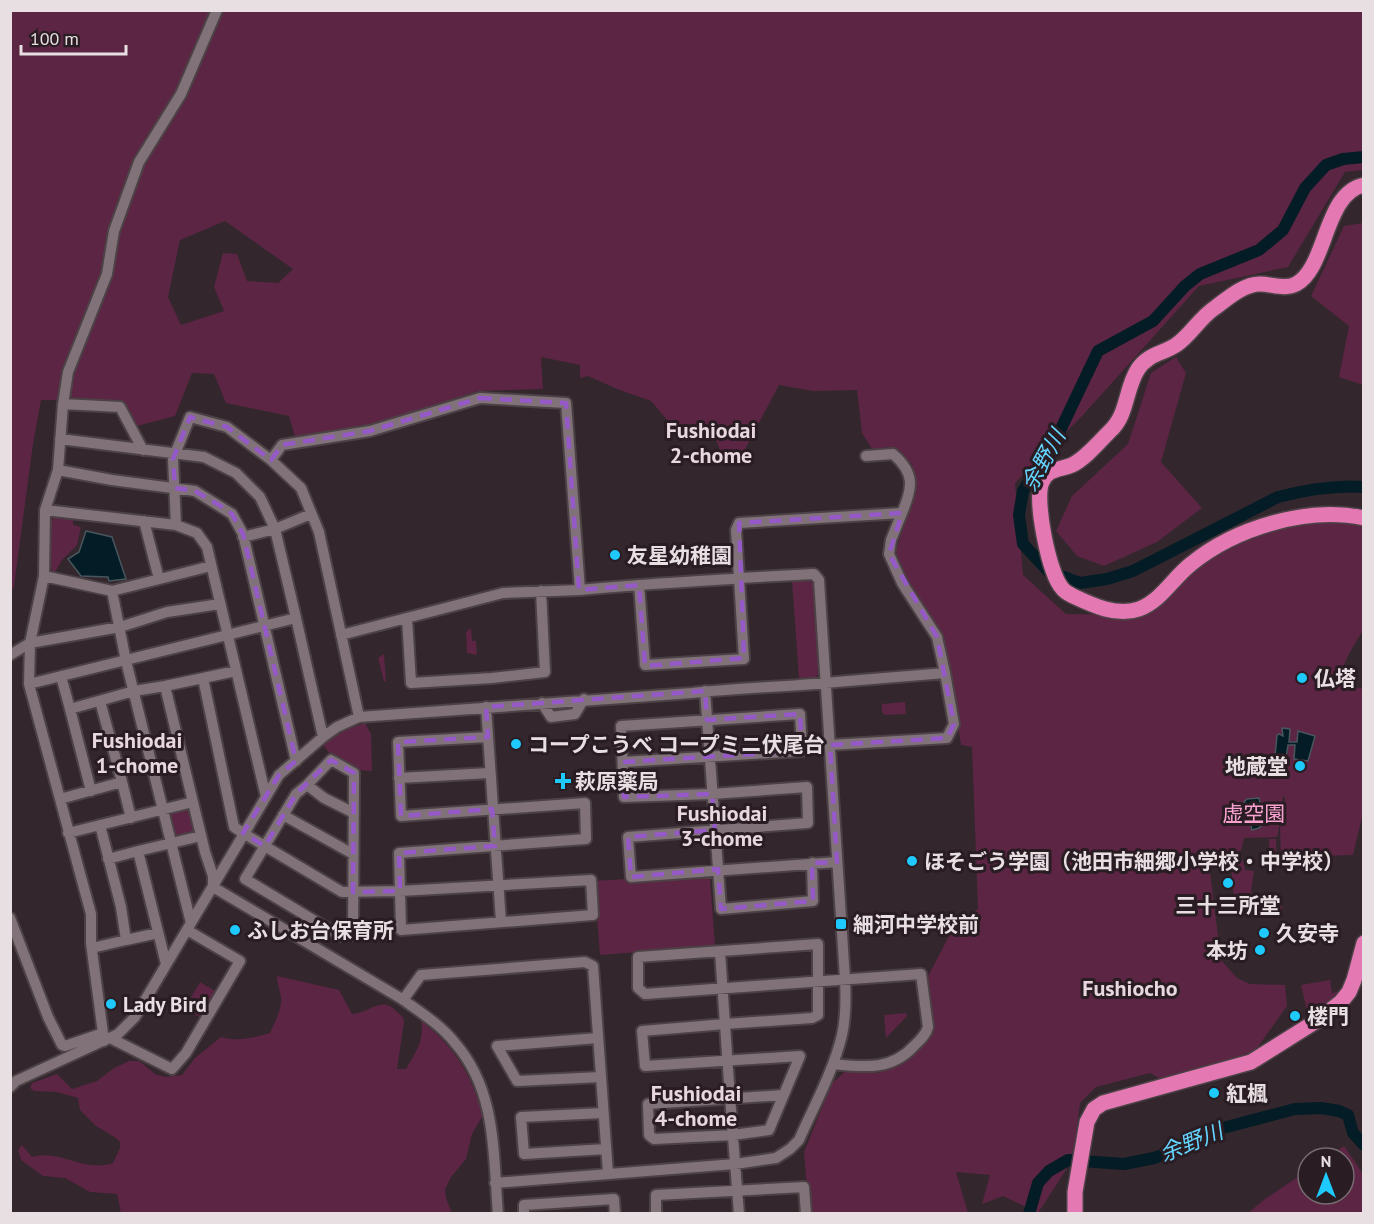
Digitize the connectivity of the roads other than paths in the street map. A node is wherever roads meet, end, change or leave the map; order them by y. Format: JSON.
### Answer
{"nodes":[{"id":1,"x":217,"y":10,"type":"edge"},
{"id":2,"x":1364,"y":185,"type":"edge"},
{"id":3,"x":63,"y":404,"type":"junction"},
{"id":4,"x":60,"y":439,"type":"junction"},
{"id":5,"x":143,"y":450,"type":"junction"},
{"id":6,"x":175,"y":454,"type":"junction"},
{"id":7,"x":866,"y":456,"type":"dead end"},
{"id":8,"x":271,"y":460,"type":"junction"},
{"id":9,"x":58,"y":470,"type":"junction"},
{"id":10,"x":175,"y":488,"type":"junction"},
{"id":11,"x":45,"y":510,"type":"junction"},
{"id":12,"x":902,"y":513,"type":"junction"},
{"id":13,"x":312,"y":514,"type":"junction"},
{"id":14,"x":1364,"y":518,"type":"edge"},
{"id":15,"x":144,"y":521,"type":"junction"},
{"id":16,"x":176,"y":525,"type":"junction"},
{"id":17,"x":275,"y":529,"type":"junction"},
{"id":18,"x":243,"y":537,"type":"junction"},
{"id":19,"x":211,"y":566,"type":"junction"},
{"id":20,"x":44,"y":576,"type":"junction"},
{"id":21,"x":739,"y":578,"type":"junction"},
{"id":22,"x":159,"y":579,"type":"junction"},
{"id":23,"x":639,"y":585,"type":"junction"},
{"id":24,"x":579,"y":590,"type":"junction"},
{"id":25,"x":112,"y":591,"type":"junction"},
{"id":26,"x":541,"y":591,"type":"junction"},
{"id":27,"x":220,"y":604,"type":"junction"},
{"id":28,"x":296,"y":618,"type":"junction"},
{"id":29,"x":407,"y":618,"type":"junction"},
{"id":30,"x":263,"y":626,"type":"junction"},
{"id":31,"x":120,"y":627,"type":"junction"},
{"id":32,"x":228,"y":635,"type":"junction"},
{"id":33,"x":341,"y":635,"type":"junction"},
{"id":34,"x":30,"y":643,"type":"junction"},
{"id":35,"x":10,"y":655,"type":"edge"},
{"id":36,"x":126,"y":661,"type":"junction"},
{"id":37,"x":236,"y":671,"type":"junction"},
{"id":38,"x":945,"y":673,"type":"junction"},
{"id":39,"x":62,"y":676,"type":"junction"},
{"id":40,"x":202,"y":678,"type":"junction"},
{"id":41,"x":826,"y":683,"type":"junction"},
{"id":42,"x":29,"y":684,"type":"junction"},
{"id":43,"x":165,"y":686,"type":"junction"},
{"id":44,"x":705,"y":691,"type":"junction"},
{"id":45,"x":134,"y":692,"type":"junction"},
{"id":46,"x":100,"y":700,"type":"junction"},
{"id":47,"x":486,"y":707,"type":"junction"},
{"id":48,"x":70,"y":709,"type":"junction"},
{"id":49,"x":359,"y":717,"type":"junction"},
{"id":50,"x":707,"y":720,"type":"junction"},
{"id":51,"x":323,"y":737,"type":"junction"},
{"id":52,"x":488,"y":737,"type":"junction"},
{"id":53,"x":830,"y":745,"type":"junction"},
{"id":54,"x":710,"y":757,"type":"junction"},
{"id":55,"x":296,"y":761,"type":"junction"},
{"id":56,"x":623,"y":762,"type":"junction"},
{"id":57,"x":490,"y":773,"type":"junction"},
{"id":58,"x":399,"y":778,"type":"junction"},
{"id":59,"x":122,"y":782,"type":"junction"},
{"id":60,"x":308,"y":785,"type":"junction"},
{"id":61,"x":91,"y":790,"type":"junction"},
{"id":62,"x":712,"y":794,"type":"junction"},
{"id":63,"x":266,"y":797,"type":"junction"},
{"id":64,"x":60,"y":799,"type":"junction"},
{"id":65,"x":193,"y":802,"type":"junction"},
{"id":66,"x":492,"y":809,"type":"junction"},
{"id":67,"x":163,"y":810,"type":"junction"},
{"id":68,"x":354,"y":813,"type":"junction"},
{"id":69,"x":283,"y":814,"type":"junction"},
{"id":70,"x":131,"y":818,"type":"junction"},
{"id":71,"x":100,"y":825,"type":"junction"},
{"id":72,"x":715,"y":830,"type":"junction"},
{"id":73,"x":68,"y":833,"type":"junction"},
{"id":74,"x":243,"y":833,"type":"junction"},
{"id":75,"x":201,"y":836,"type":"junction"},
{"id":76,"x":170,"y":844,"type":"junction"},
{"id":77,"x":265,"y":846,"type":"junction"},
{"id":78,"x":495,"y":846,"type":"junction"},
{"id":79,"x":138,"y":851,"type":"junction"},
{"id":80,"x":353,"y":854,"type":"junction"},
{"id":81,"x":108,"y":859,"type":"junction"},
{"id":82,"x":837,"y":862,"type":"junction"},
{"id":83,"x":812,"y":863,"type":"junction"},
{"id":84,"x":718,"y":870,"type":"junction"},
{"id":85,"x":499,"y":886,"type":"junction"},
{"id":86,"x":213,"y":887,"type":"junction"},
{"id":87,"x":400,"y":891,"type":"junction"},
{"id":88,"x":353,"y":892,"type":"junction"},
{"id":89,"x":10,"y":918,"type":"edge"},
{"id":90,"x":501,"y":922,"type":"junction"},
{"id":91,"x":189,"y":926,"type":"junction"},
{"id":92,"x":158,"y":933,"type":"junction"},
{"id":93,"x":126,"y":940,"type":"junction"},
{"id":94,"x":1364,"y":943,"type":"edge"},
{"id":95,"x":92,"y":948,"type":"junction"},
{"id":96,"x":720,"y":952,"type":"junction"},
{"id":97,"x":166,"y":964,"type":"junction"},
{"id":98,"x":845,"y":979,"type":"junction"},
{"id":99,"x":819,"y":981,"type":"junction"},
{"id":100,"x":723,"y":988,"type":"junction"},
{"id":101,"x":403,"y":1000,"type":"junction"},
{"id":102,"x":725,"y":1024,"type":"junction"},
{"id":103,"x":106,"y":1037,"type":"junction"},
{"id":104,"x":598,"y":1038,"type":"junction"},
{"id":105,"x":727,"y":1060,"type":"junction"},
{"id":106,"x":833,"y":1064,"type":"junction"},
{"id":107,"x":601,"y":1077,"type":"junction"},
{"id":108,"x":10,"y":1087,"type":"edge"},
{"id":109,"x":783,"y":1095,"type":"junction"},
{"id":110,"x":730,"y":1099,"type":"junction"},
{"id":111,"x":603,"y":1113,"type":"junction"},
{"id":112,"x":733,"y":1135,"type":"junction"},
{"id":113,"x":606,"y":1149,"type":"junction"},
{"id":114,"x":735,"y":1164,"type":"junction"},
{"id":115,"x":608,"y":1173,"type":"junction"},
{"id":116,"x":495,"y":1183,"type":"junction"},
{"id":117,"x":737,"y":1191,"type":"junction"},
{"id":118,"x":498,"y":1214,"type":"edge"},
{"id":119,"x":524,"y":1214,"type":"edge"},
{"id":120,"x":615,"y":1214,"type":"edge"},
{"id":121,"x":656,"y":1214,"type":"edge"},
{"id":122,"x":738,"y":1214,"type":"edge"},
{"id":123,"x":806,"y":1214,"type":"edge"},
{"id":124,"x":1075,"y":1214,"type":"edge"}],
"edges":[{"from":1,"to":3,"type":"street"},
{"from":2,"to":14,"type":"highway"},
{"from":3,"to":4,"type":"street"},
{"from":3,"to":5,"type":"street"},
{"from":4,"to":5,"type":"street"},
{"from":4,"to":9,"type":"street"},
{"from":5,"to":6,"type":"street"},
{"from":6,"to":8,"type":"street"},
{"from":6,"to":10,"type":"street"},
{"from":6,"to":17,"type":"street"},
{"from":7,"to":12,"type":"street"},
{"from":8,"to":13,"type":"street"},
{"from":8,"to":24,"type":"street"},
{"from":9,"to":10,"type":"street"},
{"from":9,"to":11,"type":"street"},
{"from":10,"to":16,"type":"street"},
{"from":10,"to":18,"type":"street"},
{"from":11,"to":15,"type":"street"},
{"from":11,"to":20,"type":"street"},
{"from":12,"to":21,"type":"street"},
{"from":12,"to":38,"type":"street"},
{"from":13,"to":17,"type":"street"},
{"from":13,"to":33,"type":"street"},
{"from":15,"to":16,"type":"street"},
{"from":15,"to":22,"type":"street"},
{"from":16,"to":19,"type":"street"},
{"from":17,"to":18,"type":"street"},
{"from":17,"to":28,"type":"street"},
{"from":18,"to":30,"type":"street"},
{"from":19,"to":22,"type":"street"},
{"from":19,"to":27,"type":"street"},
{"from":20,"to":25,"type":"street"},
{"from":20,"to":34,"type":"street"},
{"from":21,"to":23,"type":"street"},
{"from":21,"to":23,"type":"street"},
{"from":21,"to":41,"type":"street"},
{"from":22,"to":25,"type":"street"},
{"from":23,"to":24,"type":"street"},
{"from":24,"to":26,"type":"street"},
{"from":25,"to":31,"type":"street"},
{"from":26,"to":29,"type":"street"},
{"from":26,"to":29,"type":"street"},
{"from":27,"to":31,"type":"street"},
{"from":27,"to":32,"type":"street"},
{"from":28,"to":30,"type":"street"},
{"from":28,"to":51,"type":"street"},
{"from":29,"to":33,"type":"street"},
{"from":30,"to":32,"type":"street"},
{"from":30,"to":55,"type":"street"},
{"from":31,"to":34,"type":"street"},
{"from":31,"to":36,"type":"street"},
{"from":32,"to":36,"type":"street"},
{"from":32,"to":37,"type":"street"},
{"from":33,"to":49,"type":"street"},
{"from":34,"to":35,"type":"street"},
{"from":34,"to":42,"type":"street"},
{"from":36,"to":39,"type":"street"},
{"from":36,"to":45,"type":"street"},
{"from":37,"to":40,"type":"street"},
{"from":37,"to":63,"type":"street"},
{"from":38,"to":41,"type":"street"},
{"from":38,"to":53,"type":"street"},
{"from":39,"to":42,"type":"street"},
{"from":39,"to":48,"type":"street"},
{"from":40,"to":43,"type":"street"},
{"from":40,"to":74,"type":"street"},
{"from":41,"to":44,"type":"street"},
{"from":41,"to":53,"type":"street"},
{"from":42,"to":64,"type":"street"},
{"from":43,"to":45,"type":"street"},
{"from":43,"to":65,"type":"street"},
{"from":44,"to":47,"type":"street"},
{"from":44,"to":50,"type":"street"},
{"from":45,"to":46,"type":"street"},
{"from":45,"to":67,"type":"street"},
{"from":46,"to":48,"type":"street"},
{"from":46,"to":59,"type":"street"},
{"from":47,"to":49,"type":"street"},
{"from":47,"to":52,"type":"street"},
{"from":48,"to":61,"type":"street"},
{"from":49,"to":51,"type":"street"},
{"from":50,"to":54,"type":"street"},
{"from":50,"to":54,"type":"street"},
{"from":50,"to":56,"type":"street"},
{"from":51,"to":55,"type":"street"},
{"from":52,"to":57,"type":"street"},
{"from":52,"to":58,"type":"street"},
{"from":53,"to":82,"type":"street"},
{"from":54,"to":56,"type":"street"},
{"from":54,"to":62,"type":"street"},
{"from":55,"to":63,"type":"street"},
{"from":56,"to":62,"type":"street"},
{"from":57,"to":58,"type":"street"},
{"from":57,"to":66,"type":"street"},
{"from":58,"to":66,"type":"street"},
{"from":59,"to":61,"type":"street"},
{"from":59,"to":70,"type":"street"},
{"from":60,"to":68,"type":"street"},
{"from":60,"to":68,"type":"street"},
{"from":60,"to":69,"type":"street"},
{"from":61,"to":64,"type":"street"},
{"from":62,"to":72,"type":"street"},
{"from":62,"to":72,"type":"street"},
{"from":63,"to":74,"type":"street"},
{"from":64,"to":73,"type":"street"},
{"from":65,"to":67,"type":"street"},
{"from":65,"to":75,"type":"street"},
{"from":66,"to":78,"type":"street"},
{"from":66,"to":78,"type":"street"},
{"from":67,"to":70,"type":"street"},
{"from":67,"to":76,"type":"street"},
{"from":68,"to":80,"type":"street"},
{"from":69,"to":77,"type":"street"},
{"from":69,"to":80,"type":"street"},
{"from":70,"to":71,"type":"street"},
{"from":71,"to":73,"type":"street"},
{"from":71,"to":81,"type":"street"},
{"from":72,"to":84,"type":"street"},
{"from":72,"to":84,"type":"street"},
{"from":73,"to":95,"type":"street"},
{"from":74,"to":77,"type":"street"},
{"from":74,"to":86,"type":"street"},
{"from":75,"to":76,"type":"street"},
{"from":75,"to":86,"type":"street"},
{"from":76,"to":79,"type":"street"},
{"from":76,"to":91,"type":"street"},
{"from":77,"to":88,"type":"street"},
{"from":77,"to":88,"type":"street"},
{"from":78,"to":85,"type":"street"},
{"from":78,"to":87,"type":"street"},
{"from":79,"to":81,"type":"street"},
{"from":79,"to":92,"type":"street"},
{"from":80,"to":88,"type":"street"},
{"from":81,"to":93,"type":"street"},
{"from":82,"to":83,"type":"street"},
{"from":82,"to":98,"type":"street"},
{"from":83,"to":84,"type":"street"},
{"from":83,"to":84,"type":"street"},
{"from":85,"to":87,"type":"street"},
{"from":85,"to":90,"type":"street"},
{"from":85,"to":90,"type":"street"},
{"from":86,"to":91,"type":"street"},
{"from":86,"to":101,"type":"street"},
{"from":87,"to":88,"type":"street"},
{"from":87,"to":90,"type":"street"},
{"from":89,"to":103,"type":"street"},
{"from":91,"to":97,"type":"street"},
{"from":91,"to":103,"type":"street"},
{"from":92,"to":93,"type":"street"},
{"from":92,"to":97,"type":"street"},
{"from":93,"to":95,"type":"street"},
{"from":94,"to":124,"type":"highway"},
{"from":95,"to":103,"type":"street"},
{"from":96,"to":99,"type":"street"},
{"from":96,"to":100,"type":"street"},
{"from":96,"to":100,"type":"street"},
{"from":97,"to":103,"type":"street"},
{"from":98,"to":99,"type":"street"},
{"from":98,"to":106,"type":"street"},
{"from":98,"to":106,"type":"street"},
{"from":99,"to":100,"type":"street"},
{"from":99,"to":102,"type":"street"},
{"from":100,"to":102,"type":"street"},
{"from":101,"to":104,"type":"street"},
{"from":101,"to":116,"type":"street"},
{"from":102,"to":105,"type":"street"},
{"from":102,"to":105,"type":"street"},
{"from":103,"to":108,"type":"street"},
{"from":104,"to":107,"type":"street"},
{"from":104,"to":107,"type":"street"},
{"from":105,"to":109,"type":"street"},
{"from":105,"to":110,"type":"street"},
{"from":106,"to":114,"type":"street"},
{"from":107,"to":111,"type":"street"},
{"from":109,"to":110,"type":"street"},
{"from":109,"to":112,"type":"street"},
{"from":110,"to":112,"type":"street"},
{"from":110,"to":112,"type":"street"},
{"from":111,"to":113,"type":"street"},
{"from":111,"to":113,"type":"street"},
{"from":112,"to":114,"type":"street"},
{"from":113,"to":115,"type":"street"},
{"from":114,"to":115,"type":"street"},
{"from":114,"to":117,"type":"street"},
{"from":115,"to":116,"type":"street"},
{"from":116,"to":118,"type":"street"},
{"from":117,"to":121,"type":"street"},
{"from":117,"to":122,"type":"street"},
{"from":117,"to":123,"type":"street"},
{"from":119,"to":120,"type":"street"}]}
